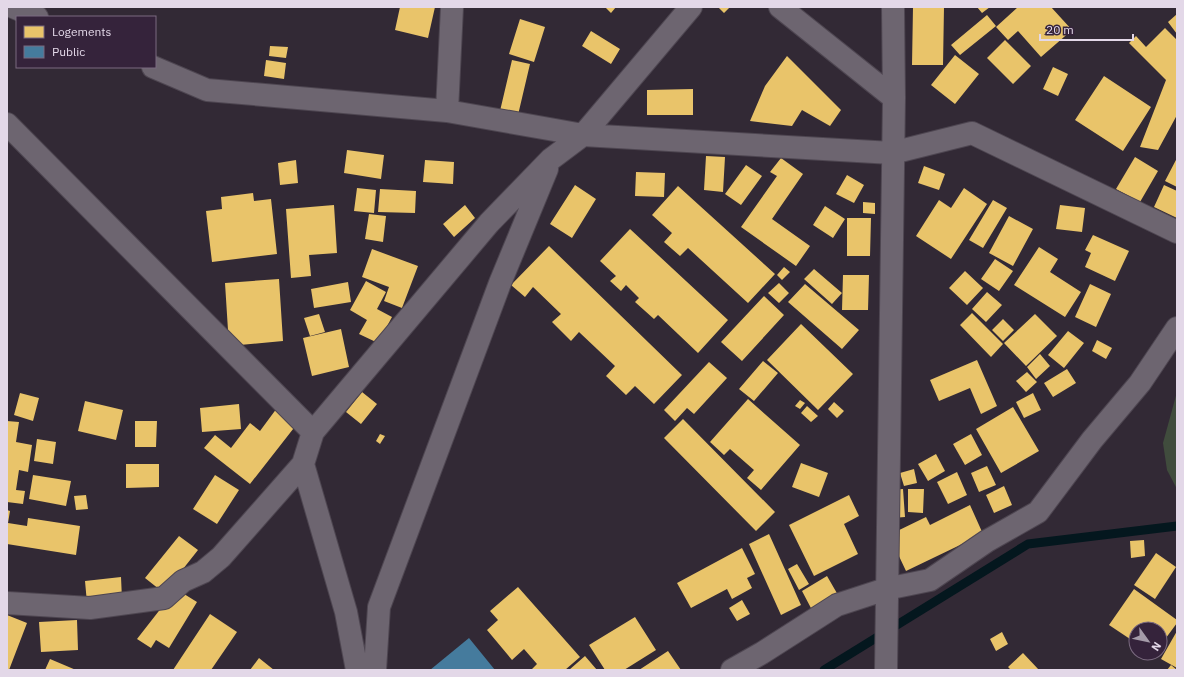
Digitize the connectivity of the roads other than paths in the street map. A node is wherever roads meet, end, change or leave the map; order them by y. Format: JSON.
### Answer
{"nodes":[{"id":1,"x":13,"y":7,"type":"edge"},
{"id":2,"x":452,"y":7,"type":"edge"},
{"id":3,"x":691,"y":7,"type":"edge"},
{"id":4,"x":780,"y":7,"type":"edge"},
{"id":5,"x":893,"y":7,"type":"edge"},
{"id":6,"x":34,"y":16,"type":"edge"},
{"id":7,"x":155,"y":68,"type":"edge"},
{"id":8,"x":894,"y":98,"type":"junction"},
{"id":9,"x":447,"y":111,"type":"junction"},
{"id":10,"x":7,"y":124,"type":"edge"},
{"id":11,"x":583,"y":135,"type":"junction"},
{"id":12,"x":892,"y":153,"type":"junction"},
{"id":13,"x":551,"y":159,"type":"junction"},
{"id":14,"x":1177,"y":232,"type":"edge"},
{"id":15,"x":1177,"y":328,"type":"edge"},
{"id":16,"x":312,"y":432,"type":"junction"},
{"id":17,"x":303,"y":464,"type":"junction"},
{"id":18,"x":886,"y":588,"type":"junction"},
{"id":19,"x":7,"y":602,"type":"edge"},
{"id":20,"x":357,"y":670,"type":"edge"},
{"id":21,"x":375,"y":670,"type":"edge"},
{"id":22,"x":732,"y":670,"type":"edge"},
{"id":23,"x":886,"y":670,"type":"edge"}],
"edges":[{"from":1,"to":6,"type":"street"},
{"from":2,"to":9,"type":"street"},
{"from":3,"to":11,"type":"street"},
{"from":4,"to":8,"type":"street"},
{"from":5,"to":8,"type":"street"},
{"from":7,"to":9,"type":"street"},
{"from":8,"to":12,"type":"street"},
{"from":9,"to":11,"type":"street"},
{"from":10,"to":16,"type":"street"},
{"from":11,"to":12,"type":"street"},
{"from":11,"to":13,"type":"street"},
{"from":12,"to":14,"type":"street"},
{"from":12,"to":18,"type":"street"},
{"from":13,"to":16,"type":"street"},
{"from":13,"to":21,"type":"street"},
{"from":15,"to":18,"type":"street"},
{"from":16,"to":17,"type":"street"},
{"from":17,"to":19,"type":"street"},
{"from":17,"to":20,"type":"street"},
{"from":18,"to":22,"type":"street"},
{"from":18,"to":23,"type":"street"}]}
